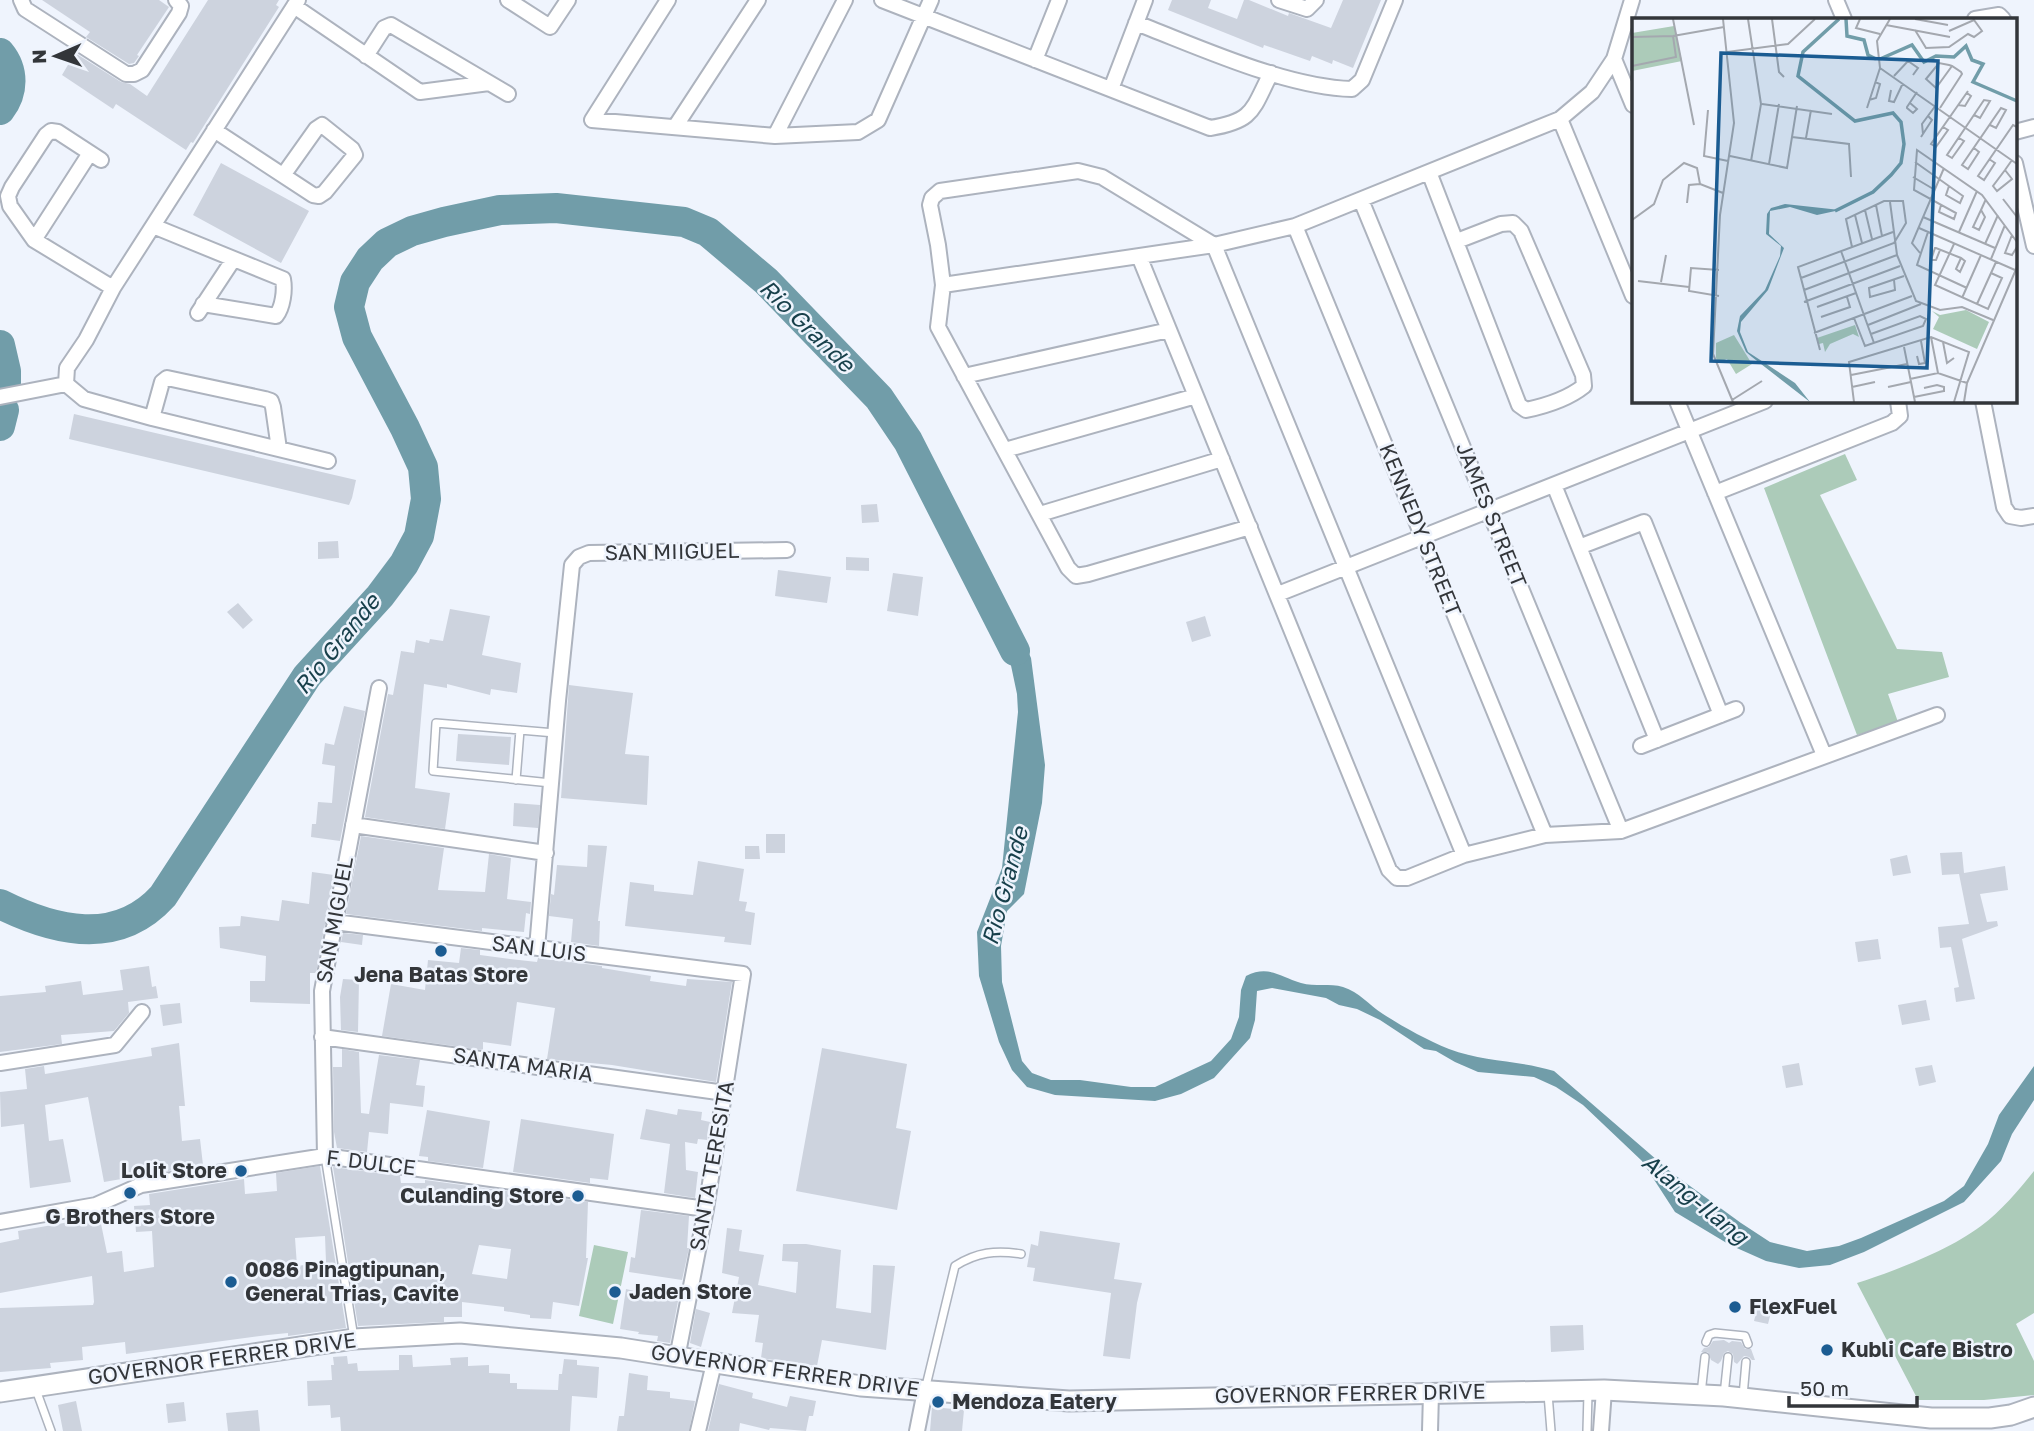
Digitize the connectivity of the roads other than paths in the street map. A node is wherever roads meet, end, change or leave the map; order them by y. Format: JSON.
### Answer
{"nodes":[{"id":1,"x":21,"y":0,"type":"edge"},
{"id":2,"x":176,"y":0,"type":"edge"},
{"id":3,"x":508,"y":0,"type":"edge"},
{"id":4,"x":568,"y":0,"type":"edge"},
{"id":5,"x":668,"y":0,"type":"edge"},
{"id":6,"x":758,"y":0,"type":"edge"},
{"id":7,"x":845,"y":0,"type":"edge"},
{"id":8,"x":881,"y":0,"type":"edge"},
{"id":9,"x":932,"y":0,"type":"edge"},
{"id":10,"x":1059,"y":0,"type":"edge"},
{"id":11,"x":1145,"y":0,"type":"edge"},
{"id":12,"x":1279,"y":0,"type":"edge"},
{"id":13,"x":1316,"y":0,"type":"edge"},
{"id":14,"x":1395,"y":0,"type":"edge"},
{"id":15,"x":1632,"y":0,"type":"edge"},
{"id":16,"x":1836,"y":0,"type":"edge"},
{"id":17,"x":296,"y":3,"type":"edge"},
{"id":18,"x":924,"y":17,"type":"junction"},
{"id":19,"x":1844,"y":18,"type":"edge"},
{"id":20,"x":1981,"y":18,"type":"edge"},
{"id":21,"x":2002,"y":18,"type":"edge"},
{"id":22,"x":1136,"y":23,"type":"junction"},
{"id":23,"x":366,"y":56,"type":"junction"},
{"id":24,"x":1614,"y":59,"type":"junction"},
{"id":25,"x":1035,"y":60,"type":"junction"},
{"id":26,"x":1271,"y":74,"type":"junction"},
{"id":27,"x":489,"y":83,"type":"junction"},
{"id":28,"x":1111,"y":89,"type":"junction"},
{"id":29,"x":508,"y":94,"type":"dead end"},
{"id":30,"x":1632,"y":103,"type":"edge"},
{"id":31,"x":1560,"y":119,"type":"junction"},
{"id":32,"x":675,"y":127,"type":"junction"},
{"id":33,"x":2034,"y":127,"type":"edge"},
{"id":34,"x":214,"y":130,"type":"junction"},
{"id":35,"x":2016,"y":132,"type":"edge"},
{"id":36,"x":775,"y":136,"type":"junction"},
{"id":37,"x":2016,"y":167,"type":"edge"},
{"id":38,"x":1429,"y":172,"type":"junction"},
{"id":39,"x":284,"y":174,"type":"junction"},
{"id":40,"x":1361,"y":200,"type":"junction"},
{"id":41,"x":153,"y":226,"type":"junction"},
{"id":42,"x":1296,"y":226,"type":"junction"},
{"id":43,"x":34,"y":240,"type":"junction"},
{"id":44,"x":1457,"y":241,"type":"junction"},
{"id":45,"x":1214,"y":245,"type":"junction"},
{"id":46,"x":2034,"y":246,"type":"edge"},
{"id":47,"x":1139,"y":256,"type":"junction"},
{"id":48,"x":233,"y":260,"type":"junction"},
{"id":49,"x":943,"y":285,"type":"junction"},
{"id":50,"x":113,"y":288,"type":"junction"},
{"id":51,"x":1632,"y":294,"type":"edge"},
{"id":52,"x":1168,"y":330,"type":"junction"},
{"id":53,"x":964,"y":376,"type":"junction"},
{"id":54,"x":66,"y":384,"type":"junction"},
{"id":55,"x":1196,"y":396,"type":"junction"},
{"id":56,"x":0,"y":397,"type":"edge"},
{"id":57,"x":1677,"y":402,"type":"edge"},
{"id":58,"x":1759,"y":402,"type":"edge"},
{"id":59,"x":1898,"y":402,"type":"edge"},
{"id":60,"x":1983,"y":402,"type":"edge"},
{"id":61,"x":152,"y":418,"type":"junction"},
{"id":62,"x":1689,"y":430,"type":"junction"},
{"id":63,"x":279,"y":449,"type":"junction"},
{"id":64,"x":1005,"y":450,"type":"junction"},
{"id":65,"x":1222,"y":460,"type":"junction"},
{"id":66,"x":328,"y":461,"type":"dead end"},
{"id":67,"x":1554,"y":485,"type":"junction"},
{"id":68,"x":1715,"y":493,"type":"junction"},
{"id":69,"x":1489,"y":510,"type":"junction"},
{"id":70,"x":1040,"y":514,"type":"junction"},
{"id":71,"x":2034,"y":516,"type":"edge"},
{"id":72,"x":1250,"y":527,"type":"junction"},
{"id":73,"x":1423,"y":537,"type":"junction"},
{"id":74,"x":1579,"y":547,"type":"junction"},
{"id":75,"x":787,"y":550,"type":"dead end"},
{"id":76,"x":1346,"y":567,"type":"junction"},
{"id":77,"x":1278,"y":594,"type":"junction"},
{"id":78,"x":379,"y":688,"type":"dead end"},
{"id":79,"x":1736,"y":709,"type":"dead end"},
{"id":80,"x":1721,"y":715,"type":"junction"},
{"id":81,"x":1937,"y":715,"type":"dead end"},
{"id":82,"x":520,"y":730,"type":"junction"},
{"id":83,"x":555,"y":733,"type":"junction"},
{"id":84,"x":1657,"y":740,"type":"junction"},
{"id":85,"x":1642,"y":746,"type":"dead end"},
{"id":86,"x":1824,"y":755,"type":"junction"},
{"id":87,"x":516,"y":780,"type":"junction"},
{"id":88,"x":551,"y":783,"type":"junction"},
{"id":89,"x":353,"y":825,"type":"junction"},
{"id":90,"x":1621,"y":831,"type":"junction"},
{"id":91,"x":1545,"y":835,"type":"junction"},
{"id":92,"x":546,"y":853,"type":"junction"},
{"id":93,"x":1464,"y":855,"type":"junction"},
{"id":94,"x":334,"y":922,"type":"junction"},
{"id":95,"x":537,"y":948,"type":"junction"},
{"id":96,"x":743,"y":974,"type":"joint"},
{"id":97,"x":142,"y":1012,"type":"dead end"},
{"id":98,"x":322,"y":1037,"type":"junction"},
{"id":99,"x":0,"y":1063,"type":"edge"},
{"id":100,"x":725,"y":1093,"type":"junction"},
{"id":101,"x":325,"y":1156,"type":"junction"},
{"id":102,"x":706,"y":1209,"type":"junction"},
{"id":103,"x":0,"y":1222,"type":"edge"},
{"id":104,"x":1021,"y":1254,"type":"dead end"},
{"id":105,"x":354,"y":1339,"type":"junction"},
{"id":106,"x":1706,"y":1342,"type":"dead end"},
{"id":107,"x":1748,"y":1344,"type":"dead end"},
{"id":108,"x":677,"y":1357,"type":"junction"},
{"id":109,"x":1705,"y":1357,"type":"dead end"},
{"id":110,"x":1728,"y":1357,"type":"dead end"},
{"id":111,"x":1746,"y":1362,"type":"dead end"},
{"id":112,"x":714,"y":1363,"type":"junction"},
{"id":113,"x":35,"y":1387,"type":"junction"},
{"id":114,"x":1548,"y":1390,"type":"junction"},
{"id":115,"x":1596,"y":1390,"type":"junction"},
{"id":116,"x":925,"y":1391,"type":"junction"},
{"id":117,"x":0,"y":1392,"type":"edge"},
{"id":118,"x":1431,"y":1393,"type":"junction"},
{"id":119,"x":1701,"y":1395,"type":"junction"},
{"id":120,"x":1733,"y":1397,"type":"junction"},
{"id":121,"x":2034,"y":1408,"type":"edge"},
{"id":122,"x":51,"y":1431,"type":"edge"},
{"id":123,"x":698,"y":1431,"type":"edge"},
{"id":124,"x":917,"y":1431,"type":"edge"},
{"id":125,"x":1430,"y":1431,"type":"edge"},
{"id":126,"x":1551,"y":1431,"type":"edge"},
{"id":127,"x":1587,"y":1431,"type":"edge"},
{"id":128,"x":1601,"y":1431,"type":"edge"}],
"edges":[{"from":1,"to":2,"type":"street"},
{"from":3,"to":4,"type":"street"},
{"from":5,"to":32,"type":"street"},
{"from":6,"to":32,"type":"street"},
{"from":7,"to":36,"type":"street"},
{"from":8,"to":18,"type":"street"},
{"from":9,"to":18,"type":"street"},
{"from":10,"to":25,"type":"street"},
{"from":11,"to":22,"type":"street"},
{"from":12,"to":13,"type":"street"},
{"from":14,"to":26,"type":"street"},
{"from":15,"to":24,"type":"street"},
{"from":16,"to":19,"type":"street"},
{"from":17,"to":23,"type":"street"},
{"from":17,"to":34,"type":"street"},
{"from":18,"to":25,"type":"street"},
{"from":18,"to":36,"type":"street"},
{"from":20,"to":21,"type":"street"},
{"from":22,"to":26,"type":"street"},
{"from":22,"to":28,"type":"street"},
{"from":23,"to":27,"type":"street"},
{"from":23,"to":27,"type":"street"},
{"from":24,"to":30,"type":"street"},
{"from":24,"to":31,"type":"street"},
{"from":25,"to":28,"type":"street"},
{"from":26,"to":28,"type":"street"},
{"from":27,"to":29,"type":"street"},
{"from":31,"to":38,"type":"street"},
{"from":31,"to":51,"type":"street"},
{"from":32,"to":36,"type":"street"},
{"from":33,"to":35,"type":"street"},
{"from":34,"to":39,"type":"street"},
{"from":34,"to":41,"type":"street"},
{"from":37,"to":46,"type":"street"},
{"from":38,"to":40,"type":"street"},
{"from":38,"to":44,"type":"street"},
{"from":39,"to":39,"type":"street"},
{"from":40,"to":42,"type":"street"},
{"from":40,"to":69,"type":"street","name":"JAMES STREET"},
{"from":41,"to":48,"type":"street"},
{"from":41,"to":50,"type":"street"},
{"from":42,"to":45,"type":"street"},
{"from":42,"to":73,"type":"street","name":"KENNEDY STREET"},
{"from":43,"to":43,"type":"street"},
{"from":43,"to":50,"type":"street"},
{"from":44,"to":44,"type":"street"},
{"from":45,"to":47,"type":"street"},
{"from":45,"to":49,"type":"street"},
{"from":45,"to":76,"type":"street"},
{"from":47,"to":49,"type":"street"},
{"from":47,"to":52,"type":"street"},
{"from":48,"to":48,"type":"street"},
{"from":49,"to":53,"type":"street"},
{"from":50,"to":54,"type":"street"},
{"from":52,"to":53,"type":"street"},
{"from":52,"to":55,"type":"street"},
{"from":53,"to":64,"type":"street"},
{"from":54,"to":56,"type":"street"},
{"from":54,"to":61,"type":"street"},
{"from":55,"to":64,"type":"street"},
{"from":55,"to":65,"type":"street"},
{"from":57,"to":62,"type":"street"},
{"from":58,"to":62,"type":"street"},
{"from":59,"to":68,"type":"street"},
{"from":60,"to":71,"type":"street"},
{"from":61,"to":63,"type":"street"},
{"from":61,"to":63,"type":"street"},
{"from":62,"to":67,"type":"street"},
{"from":62,"to":68,"type":"street"},
{"from":63,"to":66,"type":"street"},
{"from":64,"to":70,"type":"street"},
{"from":65,"to":70,"type":"street"},
{"from":65,"to":72,"type":"street"},
{"from":67,"to":69,"type":"street"},
{"from":67,"to":74,"type":"street"},
{"from":68,"to":86,"type":"street"},
{"from":69,"to":73,"type":"street"},
{"from":69,"to":90,"type":"street","name":"JAMES STREET"},
{"from":70,"to":72,"type":"street"},
{"from":72,"to":77,"type":"street"},
{"from":73,"to":76,"type":"street"},
{"from":73,"to":91,"type":"street","name":"KENNEDY STREET"},
{"from":74,"to":80,"type":"street"},
{"from":74,"to":84,"type":"street"},
{"from":75,"to":83,"type":"street","name":"SAN MIIGUEL"},
{"from":76,"to":77,"type":"street"},
{"from":76,"to":93,"type":"street"},
{"from":77,"to":93,"type":"street"},
{"from":78,"to":89,"type":"street","name":"SAN MIGUEL"},
{"from":79,"to":80,"type":"street"},
{"from":80,"to":84,"type":"street"},
{"from":81,"to":86,"type":"street"},
{"from":82,"to":83,"type":"lane"},
{"from":82,"to":87,"type":"lane"},
{"from":82,"to":87,"type":"lane"},
{"from":83,"to":88,"type":"street","name":"SAN MIIGUEL"},
{"from":84,"to":85,"type":"street"},
{"from":86,"to":90,"type":"street"},
{"from":87,"to":88,"type":"lane"},
{"from":88,"to":92,"type":"street","name":"SAN MIIGUEL"},
{"from":89,"to":92,"type":"street"},
{"from":89,"to":94,"type":"street","name":"SAN MIGUEL"},
{"from":90,"to":91,"type":"street"},
{"from":91,"to":93,"type":"street"},
{"from":92,"to":95,"type":"street","name":"SAN MIIGUEL"},
{"from":94,"to":95,"type":"street","name":"SAN LUIS"},
{"from":94,"to":98,"type":"street","name":"SAN MIGUEL"},
{"from":95,"to":96,"type":"street","name":"SAN LUIS"},
{"from":96,"to":100,"type":"street","name":"SANTA TERESITA"},
{"from":97,"to":99,"type":"street"},
{"from":98,"to":100,"type":"street","name":"SANTA MARIA"},
{"from":98,"to":101,"type":"street","name":"SAN MIGUEL"},
{"from":100,"to":102,"type":"street","name":"SANTA TERESITA"},
{"from":101,"to":102,"type":"street","name":"F. DULCE"},
{"from":101,"to":103,"type":"street","name":"F. DULCE"},
{"from":101,"to":105,"type":"lane"},
{"from":102,"to":108,"type":"street","name":"SANTA TERESITA"},
{"from":104,"to":116,"type":"lane"},
{"from":105,"to":108,"type":"main road","name":"GOVERNOR FERRER DRIVE"},
{"from":105,"to":113,"type":"main road","name":"GOVERNOR FERRER DRIVE"},
{"from":106,"to":107,"type":"lane"},
{"from":108,"to":112,"type":"main road","name":"GOVERNOR FERRER DRIVE"},
{"from":109,"to":119,"type":"lane"},
{"from":110,"to":120,"type":"lane"},
{"from":111,"to":120,"type":"lane"},
{"from":112,"to":116,"type":"main road","name":"GOVERNOR FERRER DRIVE"},
{"from":112,"to":123,"type":"street"},
{"from":113,"to":117,"type":"main road","name":"GOVERNOR FERRER DRIVE"},
{"from":113,"to":122,"type":"lane"},
{"from":114,"to":115,"type":"main road","name":"GOVERNOR FERRER DRIVE"},
{"from":114,"to":118,"type":"main road","name":"GOVERNOR FERRER DRIVE"},
{"from":114,"to":126,"type":"lane"},
{"from":115,"to":119,"type":"main road","name":"GOVERNOR FERRER DRIVE"},
{"from":115,"to":127,"type":"lane"},
{"from":115,"to":128,"type":"street"},
{"from":116,"to":118,"type":"main road","name":"GOVERNOR FERRER DRIVE"},
{"from":116,"to":124,"type":"street"},
{"from":118,"to":125,"type":"street"},
{"from":119,"to":120,"type":"main road","name":"GOVERNOR FERRER DRIVE"},
{"from":120,"to":121,"type":"main road","name":"GOVERNOR FERRER DRIVE"}]}
